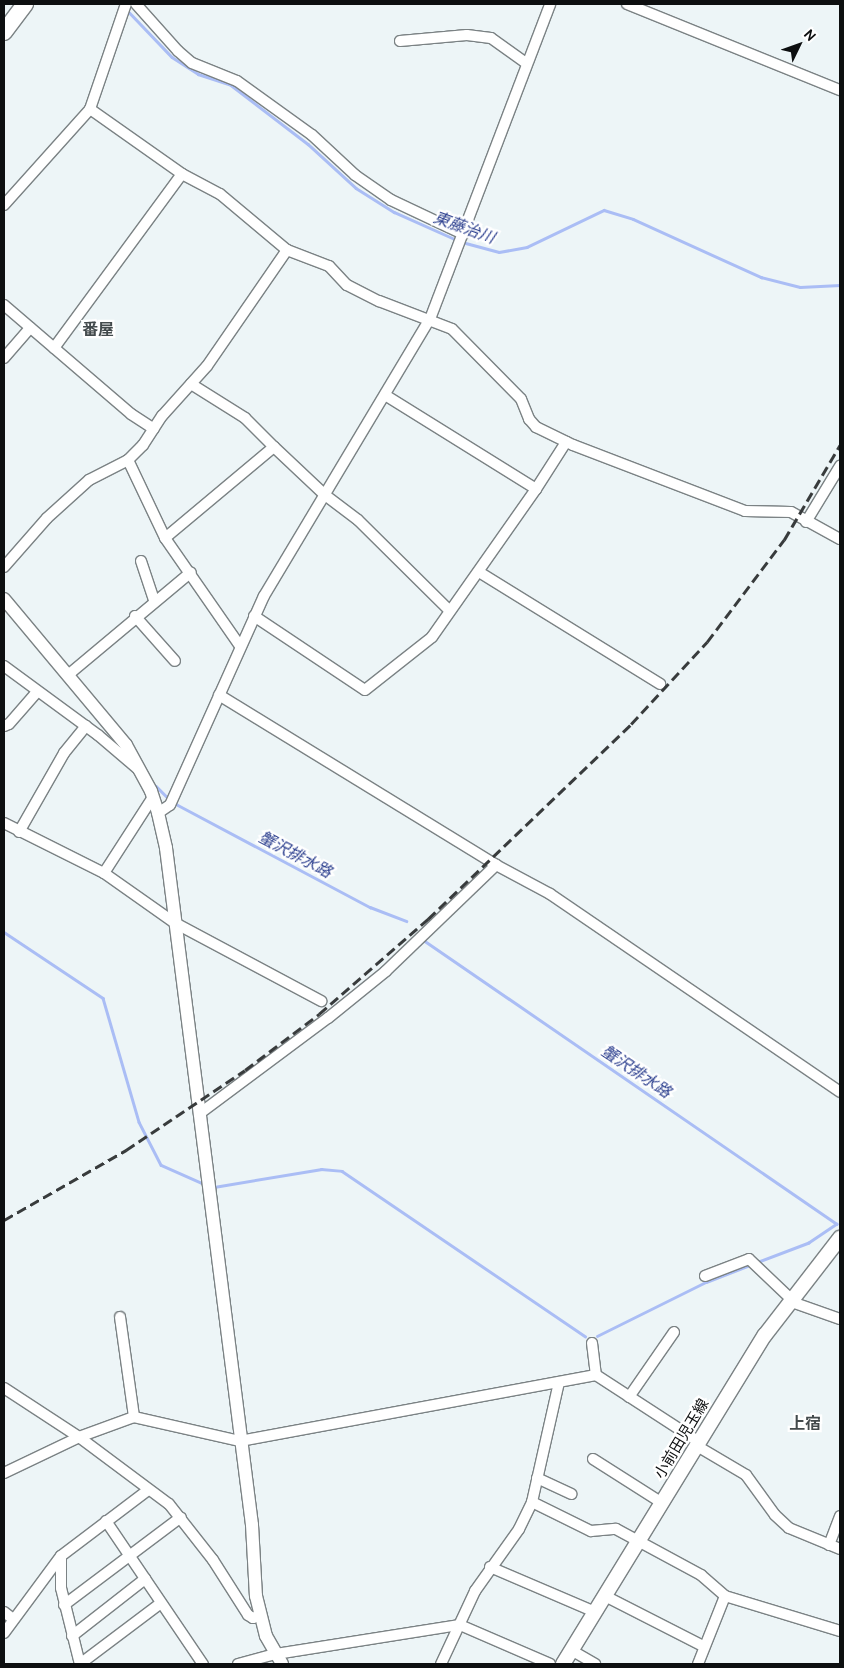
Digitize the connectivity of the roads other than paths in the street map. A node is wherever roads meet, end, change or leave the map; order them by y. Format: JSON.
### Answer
{"nodes":[{"id":1,"x":25,"y":4,"type":"edge"},
{"id":2,"x":126,"y":4,"type":"edge"},
{"id":3,"x":136,"y":4,"type":"edge"},
{"id":4,"x":550,"y":4,"type":"edge"},
{"id":5,"x":627,"y":4,"type":"edge"},
{"id":6,"x":4,"y":32,"type":"edge"},
{"id":7,"x":400,"y":41,"type":"dead end"},
{"id":8,"x":526,"y":63,"type":"junction"},
{"id":9,"x":840,"y":90,"type":"edge"},
{"id":10,"x":90,"y":109,"type":"junction"},
{"id":11,"x":182,"y":174,"type":"junction"},
{"id":12,"x":4,"y":205,"type":"edge"},
{"id":13,"x":463,"y":234,"type":"junction"},
{"id":14,"x":287,"y":250,"type":"junction"},
{"id":15,"x":4,"y":305,"type":"edge"},
{"id":16,"x":430,"y":318,"type":"junction"},
{"id":17,"x":30,"y":328,"type":"junction"},
{"id":18,"x":54,"y":348,"type":"junction"},
{"id":19,"x":4,"y":358,"type":"edge"},
{"id":20,"x":190,"y":384,"type":"junction"},
{"id":21,"x":385,"y":395,"type":"junction"},
{"id":22,"x":154,"y":429,"type":"junction"},
{"id":23,"x":566,"y":442,"type":"junction"},
{"id":24,"x":274,"y":448,"type":"junction"},
{"id":25,"x":128,"y":460,"type":"junction"},
{"id":26,"x":840,"y":466,"type":"edge"},
{"id":27,"x":536,"y":489,"type":"junction"},
{"id":28,"x":325,"y":495,"type":"junction"},
{"id":29,"x":806,"y":522,"type":"junction"},
{"id":30,"x":165,"y":538,"type":"junction"},
{"id":31,"x":840,"y":539,"type":"edge"},
{"id":32,"x":141,"y":561,"type":"dead end"},
{"id":33,"x":4,"y":568,"type":"edge"},
{"id":34,"x":191,"y":572,"type":"junction"},
{"id":35,"x":478,"y":572,"type":"junction"},
{"id":36,"x":4,"y":599,"type":"edge"},
{"id":37,"x":154,"y":600,"type":"junction"},
{"id":38,"x":450,"y":611,"type":"junction"},
{"id":39,"x":135,"y":616,"type":"junction"},
{"id":40,"x":254,"y":616,"type":"junction"},
{"id":41,"x":240,"y":646,"type":"junction"},
{"id":42,"x":175,"y":661,"type":"dead end"},
{"id":43,"x":4,"y":666,"type":"edge"},
{"id":44,"x":68,"y":675,"type":"junction"},
{"id":45,"x":660,"y":684,"type":"dead end"},
{"id":46,"x":36,"y":693,"type":"junction"},
{"id":47,"x":219,"y":696,"type":"junction"},
{"id":48,"x":4,"y":726,"type":"edge"},
{"id":49,"x":86,"y":726,"type":"junction"},
{"id":50,"x":142,"y":772,"type":"junction"},
{"id":51,"x":153,"y":797,"type":"junction"},
{"id":52,"x":158,"y":813,"type":"junction"},
{"id":53,"x":4,"y":823,"type":"edge"},
{"id":54,"x":19,"y":832,"type":"junction"},
{"id":55,"x":496,"y":865,"type":"junction"},
{"id":56,"x":104,"y":873,"type":"junction"},
{"id":57,"x":175,"y":923,"type":"junction"},
{"id":58,"x":321,"y":1001,"type":"dead end"},
{"id":59,"x":840,"y":1092,"type":"edge"},
{"id":60,"x":198,"y":1114,"type":"junction"},
{"id":61,"x":840,"y":1238,"type":"edge"},
{"id":62,"x":705,"y":1276,"type":"dead end"},
{"id":63,"x":790,"y":1300,"type":"junction"},
{"id":64,"x":120,"y":1316,"type":"dead end"},
{"id":65,"x":840,"y":1319,"type":"edge"},
{"id":66,"x":674,"y":1332,"type":"dead end"},
{"id":67,"x":592,"y":1343,"type":"dead end"},
{"id":68,"x":596,"y":1375,"type":"junction"},
{"id":69,"x":559,"y":1382,"type":"junction"},
{"id":70,"x":4,"y":1388,"type":"edge"},
{"id":71,"x":629,"y":1397,"type":"junction"},
{"id":72,"x":134,"y":1417,"type":"junction"},
{"id":73,"x":79,"y":1437,"type":"junction"},
{"id":74,"x":240,"y":1441,"type":"junction"},
{"id":75,"x":698,"y":1444,"type":"junction"},
{"id":76,"x":593,"y":1459,"type":"dead end"},
{"id":77,"x":4,"y":1473,"type":"edge"},
{"id":78,"x":537,"y":1478,"type":"junction"},
{"id":79,"x":147,"y":1491,"type":"junction"},
{"id":80,"x":571,"y":1494,"type":"dead end"},
{"id":81,"x":532,"y":1502,"type":"junction"},
{"id":82,"x":662,"y":1503,"type":"junction"},
{"id":83,"x":840,"y":1516,"type":"edge"},
{"id":84,"x":181,"y":1517,"type":"junction"},
{"id":85,"x":106,"y":1521,"type":"junction"},
{"id":86,"x":638,"y":1543,"type":"junction"},
{"id":87,"x":830,"y":1545,"type":"junction"},
{"id":88,"x":840,"y":1549,"type":"edge"},
{"id":89,"x":61,"y":1556,"type":"junction"},
{"id":90,"x":129,"y":1556,"type":"junction"},
{"id":91,"x":490,"y":1567,"type":"junction"},
{"id":92,"x":145,"y":1579,"type":"junction"},
{"id":93,"x":605,"y":1596,"type":"junction"},
{"id":94,"x":724,"y":1596,"type":"junction"},
{"id":95,"x":161,"y":1603,"type":"junction"},
{"id":96,"x":64,"y":1605,"type":"junction"},
{"id":97,"x":4,"y":1612,"type":"edge"},
{"id":98,"x":595,"y":1612,"type":"junction"},
{"id":99,"x":260,"y":1615,"type":"junction"},
{"id":100,"x":13,"y":1619,"type":"junction"},
{"id":101,"x":460,"y":1625,"type":"junction"},
{"id":102,"x":840,"y":1631,"type":"edge"},
{"id":103,"x":4,"y":1633,"type":"edge"},
{"id":104,"x":72,"y":1636,"type":"junction"},
{"id":105,"x":703,"y":1646,"type":"junction"},
{"id":106,"x":571,"y":1650,"type":"junction"},
{"id":107,"x":279,"y":1659,"type":"edge"},
{"id":108,"x":80,"y":1664,"type":"edge"},
{"id":109,"x":203,"y":1664,"type":"edge"},
{"id":110,"x":238,"y":1664,"type":"edge"},
{"id":111,"x":441,"y":1664,"type":"edge"},
{"id":112,"x":550,"y":1664,"type":"edge"},
{"id":113,"x":563,"y":1664,"type":"edge"},
{"id":114,"x":595,"y":1664,"type":"edge"},
{"id":115,"x":698,"y":1664,"type":"edge"}],
"edges":[{"from":1,"to":6,"type":"highway"},
{"from":2,"to":10,"type":"street"},
{"from":3,"to":13,"type":"street"},
{"from":4,"to":8,"type":"street"},
{"from":5,"to":9,"type":"street"},
{"from":7,"to":8,"type":"street"},
{"from":8,"to":13,"type":"street"},
{"from":10,"to":11,"type":"street"},
{"from":10,"to":12,"type":"street"},
{"from":11,"to":14,"type":"street"},
{"from":11,"to":18,"type":"street"},
{"from":13,"to":16,"type":"street"},
{"from":14,"to":16,"type":"street"},
{"from":14,"to":20,"type":"street"},
{"from":15,"to":17,"type":"street"},
{"from":16,"to":21,"type":"street"},
{"from":16,"to":23,"type":"street"},
{"from":17,"to":18,"type":"street"},
{"from":17,"to":19,"type":"street"},
{"from":18,"to":22,"type":"street"},
{"from":20,"to":22,"type":"street"},
{"from":20,"to":24,"type":"street"},
{"from":21,"to":27,"type":"street"},
{"from":21,"to":28,"type":"street"},
{"from":22,"to":25,"type":"street"},
{"from":23,"to":27,"type":"street"},
{"from":23,"to":29,"type":"street"},
{"from":24,"to":28,"type":"street"},
{"from":24,"to":30,"type":"street"},
{"from":25,"to":30,"type":"street"},
{"from":25,"to":33,"type":"street"},
{"from":26,"to":29,"type":"street"},
{"from":27,"to":35,"type":"street"},
{"from":28,"to":38,"type":"street"},
{"from":28,"to":40,"type":"street"},
{"from":29,"to":31,"type":"street"},
{"from":30,"to":34,"type":"street"},
{"from":32,"to":37,"type":"street"},
{"from":34,"to":37,"type":"street"},
{"from":34,"to":41,"type":"street"},
{"from":35,"to":38,"type":"street"},
{"from":35,"to":45,"type":"street"},
{"from":36,"to":44,"type":"street"},
{"from":37,"to":39,"type":"street"},
{"from":38,"to":40,"type":"street"},
{"from":39,"to":42,"type":"street"},
{"from":39,"to":44,"type":"street"},
{"from":40,"to":41,"type":"street"},
{"from":41,"to":47,"type":"street"},
{"from":43,"to":46,"type":"street"},
{"from":44,"to":50,"type":"street"},
{"from":46,"to":48,"type":"street"},
{"from":46,"to":49,"type":"street"},
{"from":47,"to":52,"type":"street"},
{"from":47,"to":55,"type":"street"},
{"from":49,"to":50,"type":"street"},
{"from":49,"to":54,"type":"street"},
{"from":50,"to":51,"type":"street"},
{"from":51,"to":52,"type":"street"},
{"from":51,"to":56,"type":"street"},
{"from":52,"to":57,"type":"street"},
{"from":53,"to":54,"type":"street"},
{"from":54,"to":56,"type":"street"},
{"from":55,"to":59,"type":"street"},
{"from":55,"to":60,"type":"street"},
{"from":56,"to":57,"type":"street"},
{"from":57,"to":58,"type":"street"},
{"from":57,"to":60,"type":"street"},
{"from":60,"to":74,"type":"street"},
{"from":61,"to":63,"type":"main road","name":"小前田児玉線"},
{"from":62,"to":63,"type":"street"},
{"from":63,"to":65,"type":"street"},
{"from":63,"to":75,"type":"main road","name":"小前田児玉線"},
{"from":64,"to":72,"type":"street"},
{"from":66,"to":71,"type":"street"},
{"from":67,"to":68,"type":"street"},
{"from":68,"to":69,"type":"street"},
{"from":68,"to":71,"type":"street"},
{"from":69,"to":74,"type":"street"},
{"from":69,"to":78,"type":"street"},
{"from":70,"to":73,"type":"street"},
{"from":71,"to":75,"type":"street"},
{"from":72,"to":73,"type":"street"},
{"from":72,"to":74,"type":"street"},
{"from":73,"to":77,"type":"street"},
{"from":73,"to":79,"type":"street"},
{"from":74,"to":99,"type":"street"},
{"from":75,"to":82,"type":"main road","name":"小前田児玉線"},
{"from":75,"to":87,"type":"street"},
{"from":76,"to":82,"type":"street"},
{"from":78,"to":80,"type":"street"},
{"from":78,"to":81,"type":"street"},
{"from":79,"to":84,"type":"street"},
{"from":79,"to":85,"type":"street"},
{"from":81,"to":86,"type":"street"},
{"from":81,"to":91,"type":"street"},
{"from":82,"to":86,"type":"main road","name":"小前田児玉線"},
{"from":83,"to":87,"type":"street"},
{"from":84,"to":90,"type":"street"},
{"from":84,"to":99,"type":"street"},
{"from":85,"to":89,"type":"street"},
{"from":85,"to":90,"type":"street"},
{"from":86,"to":93,"type":"main road","name":"小前田児玉線"},
{"from":86,"to":94,"type":"street"},
{"from":87,"to":88,"type":"street"},
{"from":89,"to":96,"type":"street"},
{"from":89,"to":100,"type":"street"},
{"from":90,"to":92,"type":"street"},
{"from":90,"to":96,"type":"street"},
{"from":91,"to":98,"type":"street"},
{"from":91,"to":101,"type":"street"},
{"from":92,"to":95,"type":"street"},
{"from":92,"to":104,"type":"street"},
{"from":93,"to":98,"type":"main road","name":"小前田児玉線"},
{"from":93,"to":105,"type":"street"},
{"from":94,"to":102,"type":"street"},
{"from":94,"to":105,"type":"street"},
{"from":95,"to":108,"type":"street"},
{"from":95,"to":109,"type":"street"},
{"from":96,"to":104,"type":"street"},
{"from":97,"to":100,"type":"street"},
{"from":98,"to":106,"type":"main road","name":"小前田児玉線"},
{"from":99,"to":107,"type":"street"},
{"from":100,"to":103,"type":"street"},
{"from":101,"to":107,"type":"street"},
{"from":101,"to":111,"type":"street"},
{"from":101,"to":112,"type":"street"},
{"from":104,"to":108,"type":"street"},
{"from":105,"to":115,"type":"street"},
{"from":106,"to":113,"type":"main road","name":"小前田児玉線"},
{"from":106,"to":114,"type":"street"},
{"from":107,"to":110,"type":"street"}]}
